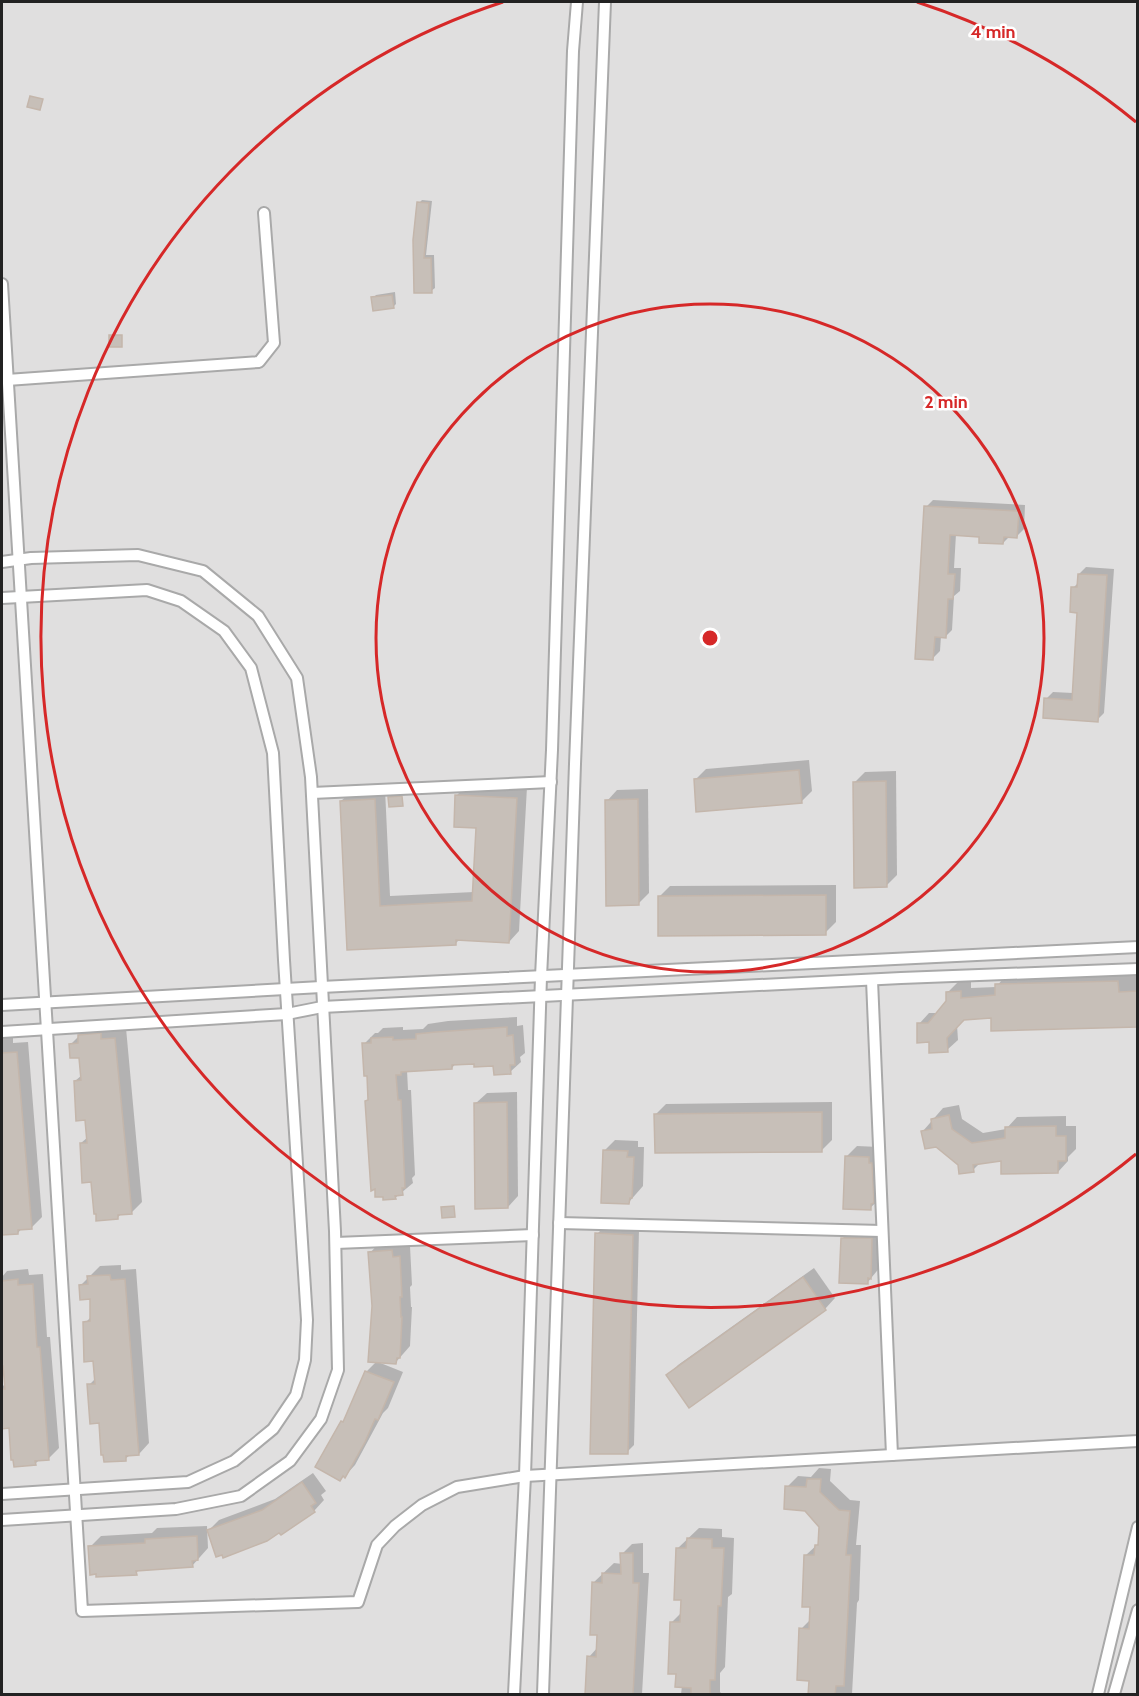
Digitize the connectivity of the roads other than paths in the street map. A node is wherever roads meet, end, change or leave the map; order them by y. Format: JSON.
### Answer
{"nodes":[{"id":1,"x":577,"y":2,"type":"edge"},
{"id":2,"x":605,"y":2,"type":"edge"},
{"id":3,"x":264,"y":213,"type":"dead end"},
{"id":4,"x":2,"y":284,"type":"edge"},
{"id":5,"x":7,"y":380,"type":"junction"},
{"id":6,"x":18,"y":560,"type":"junction"},
{"id":7,"x":2,"y":562,"type":"edge"},
{"id":8,"x":20,"y":597,"type":"junction"},
{"id":9,"x":2,"y":598,"type":"edge"},
{"id":10,"x":551,"y":782,"type":"junction"},
{"id":11,"x":312,"y":793,"type":"junction"},
{"id":12,"x":1137,"y":947,"type":"edge"},
{"id":13,"x":1137,"y":969,"type":"edge"},
{"id":14,"x":567,"y":975,"type":"junction"},
{"id":15,"x":541,"y":976,"type":"junction"},
{"id":16,"x":872,"y":980,"type":"junction"},
{"id":17,"x":321,"y":987,"type":"junction"},
{"id":18,"x":286,"y":990,"type":"junction"},
{"id":19,"x":567,"y":995,"type":"junction"},
{"id":20,"x":540,"y":996,"type":"junction"},
{"id":21,"x":45,"y":1003,"type":"junction"},
{"id":22,"x":2,"y":1005,"type":"edge"},
{"id":23,"x":322,"y":1007,"type":"junction"},
{"id":24,"x":287,"y":1014,"type":"junction"},
{"id":25,"x":47,"y":1030,"type":"junction"},
{"id":26,"x":2,"y":1032,"type":"edge"},
{"id":27,"x":559,"y":1223,"type":"junction"},
{"id":28,"x":882,"y":1231,"type":"junction"},
{"id":29,"x":533,"y":1234,"type":"junction"},
{"id":30,"x":336,"y":1243,"type":"junction"},
{"id":31,"x":1137,"y":1441,"type":"edge"},
{"id":32,"x":892,"y":1455,"type":"junction"},
{"id":33,"x":550,"y":1475,"type":"junction"},
{"id":34,"x":525,"y":1476,"type":"junction"},
{"id":35,"x":74,"y":1490,"type":"junction"},
{"id":36,"x":2,"y":1494,"type":"edge"},
{"id":37,"x":76,"y":1515,"type":"junction"},
{"id":38,"x":2,"y":1520,"type":"edge"},
{"id":39,"x":1137,"y":1527,"type":"edge"},
{"id":40,"x":1137,"y":1610,"type":"edge"},
{"id":41,"x":514,"y":1695,"type":"edge"},
{"id":42,"x":543,"y":1695,"type":"edge"},
{"id":43,"x":1098,"y":1695,"type":"edge"},
{"id":44,"x":1114,"y":1695,"type":"edge"}],
"edges":[{"from":1,"to":10,"type":"street"},
{"from":2,"to":14,"type":"street"},
{"from":3,"to":5,"type":"street"},
{"from":4,"to":5,"type":"street"},
{"from":5,"to":6,"type":"street"},
{"from":6,"to":7,"type":"street"},
{"from":6,"to":8,"type":"street"},
{"from":6,"to":11,"type":"street"},
{"from":8,"to":9,"type":"street"},
{"from":8,"to":18,"type":"street"},
{"from":8,"to":21,"type":"street"},
{"from":10,"to":11,"type":"street"},
{"from":10,"to":15,"type":"street"},
{"from":11,"to":17,"type":"street"},
{"from":12,"to":14,"type":"street"},
{"from":13,"to":16,"type":"street"},
{"from":14,"to":15,"type":"street"},
{"from":14,"to":19,"type":"street"},
{"from":15,"to":17,"type":"street"},
{"from":15,"to":20,"type":"street"},
{"from":16,"to":19,"type":"street"},
{"from":16,"to":28,"type":"street"},
{"from":17,"to":18,"type":"street"},
{"from":17,"to":23,"type":"street"},
{"from":18,"to":21,"type":"street"},
{"from":18,"to":24,"type":"street"},
{"from":19,"to":20,"type":"street"},
{"from":19,"to":27,"type":"street"},
{"from":20,"to":23,"type":"street"},
{"from":20,"to":29,"type":"street"},
{"from":21,"to":22,"type":"street"},
{"from":21,"to":25,"type":"street"},
{"from":23,"to":24,"type":"street"},
{"from":23,"to":30,"type":"street"},
{"from":24,"to":25,"type":"street"},
{"from":24,"to":35,"type":"street"},
{"from":25,"to":26,"type":"street"},
{"from":25,"to":35,"type":"street"},
{"from":27,"to":28,"type":"street"},
{"from":27,"to":33,"type":"street"},
{"from":28,"to":32,"type":"street"},
{"from":29,"to":30,"type":"street"},
{"from":29,"to":34,"type":"street"},
{"from":30,"to":37,"type":"street"},
{"from":31,"to":32,"type":"street"},
{"from":32,"to":33,"type":"street"},
{"from":33,"to":34,"type":"street"},
{"from":33,"to":42,"type":"street"},
{"from":34,"to":37,"type":"street"},
{"from":34,"to":41,"type":"street"},
{"from":35,"to":36,"type":"street"},
{"from":35,"to":37,"type":"street"},
{"from":37,"to":38,"type":"street"},
{"from":39,"to":43,"type":"street"},
{"from":40,"to":44,"type":"street"}]}
